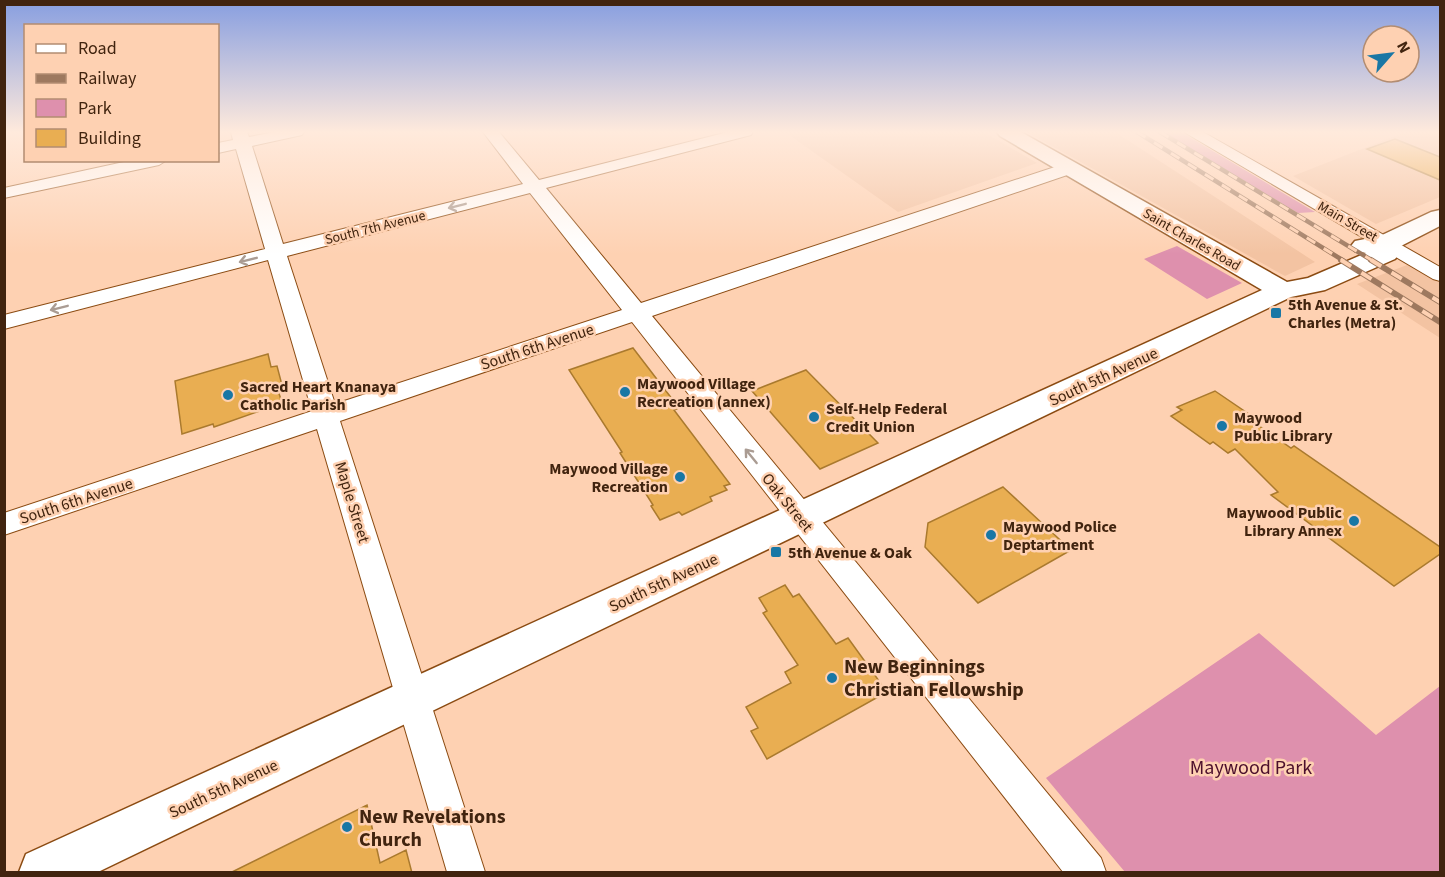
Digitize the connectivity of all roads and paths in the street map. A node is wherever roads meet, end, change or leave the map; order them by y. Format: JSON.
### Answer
{"nodes":[{"id":1,"x":98,"y":173,"type":"edge"},
{"id":2,"x":245,"y":173,"type":"edge"},
{"id":3,"x":523,"y":173,"type":"edge"},
{"id":4,"x":585,"y":173,"type":"edge"},
{"id":5,"x":1055,"y":173,"type":"edge"},
{"id":6,"x":1079,"y":173,"type":"edge"},
{"id":7,"x":1264,"y":173,"type":"edge"},
{"id":8,"x":534,"y":186,"type":"junction"},
{"id":9,"x":4,"y":193,"type":"edge"},
{"id":10,"x":1440,"y":218,"type":"edge"},
{"id":11,"x":1386,"y":243,"type":"junction"},
{"id":12,"x":276,"y":253,"type":"junction"},
{"id":13,"x":1440,"y":275,"type":"edge"},
{"id":14,"x":1283,"y":291,"type":"junction"},
{"id":15,"x":636,"y":313,"type":"junction"},
{"id":16,"x":4,"y":322,"type":"edge"},
{"id":17,"x":326,"y":416,"type":"junction"},
{"id":18,"x":801,"y":518,"type":"junction"},
{"id":19,"x":4,"y":524,"type":"edge"},
{"id":20,"x":413,"y":699,"type":"junction"},
{"id":21,"x":44,"y":873,"type":"edge"},
{"id":22,"x":466,"y":873,"type":"edge"},
{"id":23,"x":1087,"y":873,"type":"edge"}],
"edges":[{"from":1,"to":9,"type":"street"},
{"from":2,"to":12,"type":"street","name":"Maple Street"},
{"from":3,"to":8,"type":"street","name":"Oak Street"},
{"from":4,"to":8,"type":"street","name":"South 7th Avenue"},
{"from":5,"to":15,"type":"street","name":"South 6th Avenue"},
{"from":6,"to":14,"type":"street","name":"Saint Charles Road"},
{"from":7,"to":11,"type":"street","name":"Main Street"},
{"from":8,"to":12,"type":"street","name":"South 7th Avenue","one_way":true},
{"from":8,"to":15,"type":"street","name":"Oak Street"},
{"from":10,"to":11,"type":"street"},
{"from":11,"to":13,"type":"street","name":"Main Street"},
{"from":11,"to":14,"type":"street","name":"South 5th Avenue"},
{"from":12,"to":16,"type":"street","name":"South 7th Avenue","one_way":true},
{"from":12,"to":17,"type":"street","name":"Maple Street"},
{"from":14,"to":18,"type":"street","name":"South 5th Avenue"},
{"from":15,"to":17,"type":"street","name":"South 6th Avenue"},
{"from":18,"to":15,"type":"street","name":"Oak Street","one_way":true},
{"from":17,"to":19,"type":"street","name":"South 6th Avenue"},
{"from":17,"to":20,"type":"street","name":"Maple Street"},
{"from":18,"to":20,"type":"street","name":"South 5th Avenue"},
{"from":18,"to":23,"type":"street","name":"Oak Street"},
{"from":20,"to":21,"type":"street","name":"South 5th Avenue"},
{"from":20,"to":22,"type":"street","name":"Maple Street"}]}
